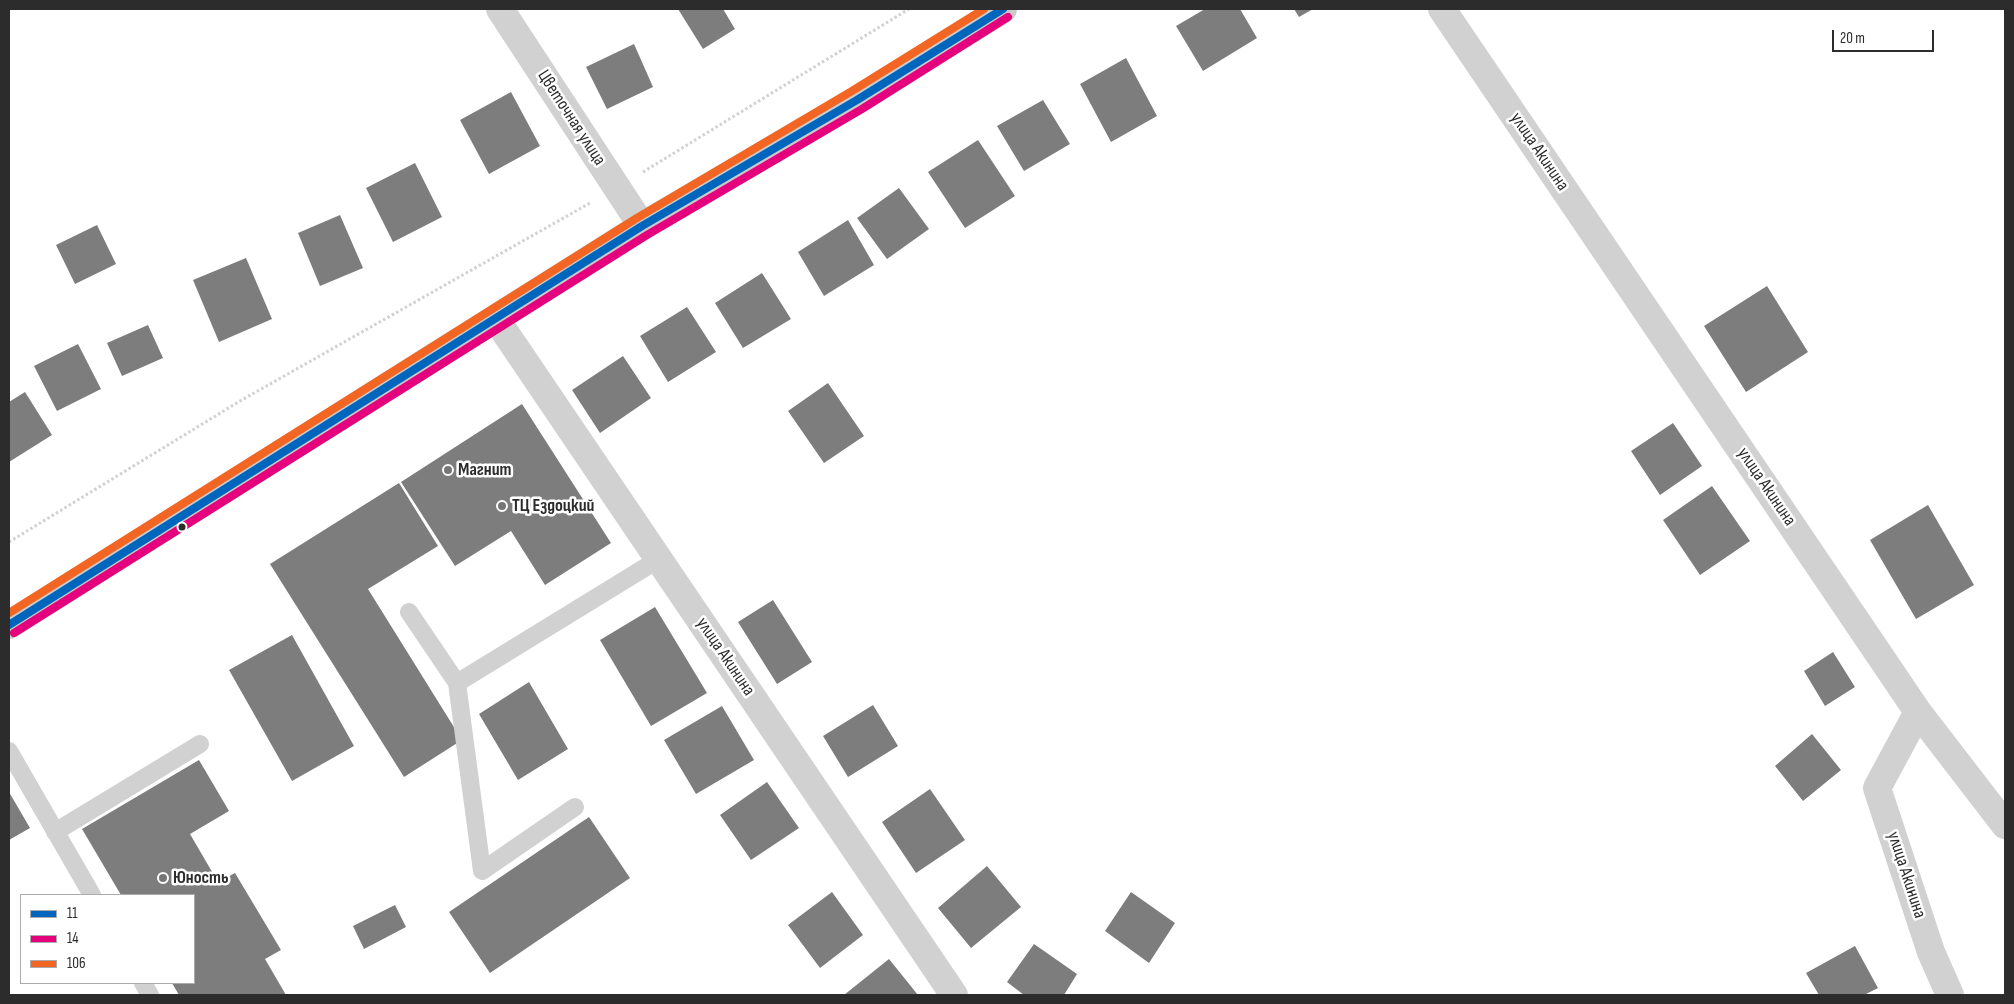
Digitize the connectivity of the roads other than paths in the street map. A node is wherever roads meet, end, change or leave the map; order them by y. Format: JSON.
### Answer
{"nodes":[{"id":1,"x":500,"y":9,"type":"edge"},
{"id":2,"x":1003,"y":9,"type":"edge"},
{"id":3,"x":1442,"y":9,"type":"edge"},
{"id":4,"x":642,"y":226,"type":"junction"},
{"id":5,"x":496,"y":318,"type":"junction"},
{"id":6,"x":659,"y":559,"type":"junction"},
{"id":7,"x":410,"y":612,"type":"dead end"},
{"id":8,"x":9,"y":625,"type":"edge"},
{"id":9,"x":457,"y":683,"type":"junction"},
{"id":10,"x":1918,"y":712,"type":"junction"},
{"id":11,"x":200,"y":744,"type":"dead end"},
{"id":12,"x":9,"y":750,"type":"edge"},
{"id":13,"x":575,"y":807,"type":"dead end"},
{"id":14,"x":2005,"y":825,"type":"edge"},
{"id":15,"x":55,"y":832,"type":"junction"},
{"id":16,"x":91,"y":894,"type":"edge"},
{"id":17,"x":144,"y":984,"type":"edge"},
{"id":18,"x":150,"y":995,"type":"edge"},
{"id":19,"x":954,"y":995,"type":"edge"},
{"id":20,"x":1950,"y":995,"type":"edge"}],
"edges":[{"from":1,"to":4,"type":"street","name":"Цветочная улица"},
{"from":2,"to":4,"type":"main road"},
{"from":3,"to":10,"type":"street","name":"улица Акинина"},
{"from":4,"to":5,"type":"main road"},
{"from":5,"to":6,"type":"street","name":"улица Акинина"},
{"from":5,"to":8,"type":"main road"},
{"from":6,"to":9,"type":"lane"},
{"from":6,"to":19,"type":"street","name":"улица Акинина"},
{"from":7,"to":9,"type":"lane"},
{"from":9,"to":13,"type":"lane"},
{"from":10,"to":14,"type":"street"},
{"from":10,"to":20,"type":"street","name":"улица Акинина"},
{"from":11,"to":15,"type":"lane"},
{"from":12,"to":15,"type":"lane"},
{"from":15,"to":16,"type":"lane"},
{"from":17,"to":18,"type":"lane"}]}
